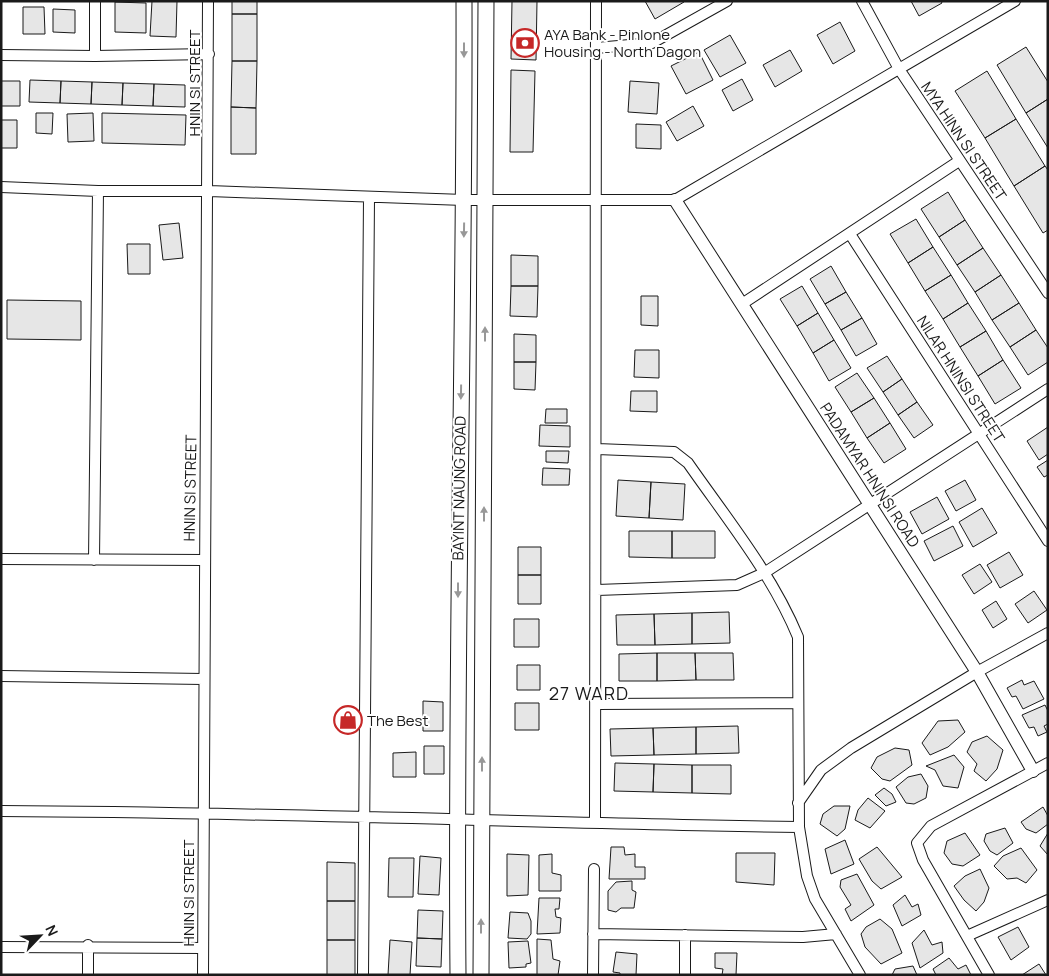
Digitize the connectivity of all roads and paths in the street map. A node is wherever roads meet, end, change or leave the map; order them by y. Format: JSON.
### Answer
{"nodes":[{"id":1,"x":95,"y":1,"type":"edge"},
{"id":2,"x":208,"y":1,"type":"edge"},
{"id":3,"x":464,"y":1,"type":"edge"},
{"id":4,"x":486,"y":1,"type":"edge"},
{"id":5,"x":596,"y":1,"type":"edge"},
{"id":6,"x":727,"y":1,"type":"edge"},
{"id":7,"x":862,"y":1,"type":"edge"},
{"id":8,"x":1015,"y":1,"type":"edge"},
{"id":9,"x":596,"y":48,"type":"junction"},
{"id":10,"x":209,"y":54,"type":"junction"},
{"id":11,"x":1,"y":55,"type":"edge"},
{"id":12,"x":94,"y":56,"type":"junction"},
{"id":13,"x":899,"y":69,"type":"junction"},
{"id":14,"x":959,"y":161,"type":"junction"},
{"id":15,"x":1,"y":187,"type":"edge"},
{"id":16,"x":208,"y":190,"type":"junction"},
{"id":17,"x":98,"y":191,"type":"junction"},
{"id":18,"x":369,"y":198,"type":"junction"},
{"id":19,"x":486,"y":199,"type":"junction"},
{"id":20,"x":464,"y":200,"type":"junction"},
{"id":21,"x":675,"y":200,"type":"junction"},
{"id":22,"x":596,"y":201,"type":"junction"},
{"id":23,"x":850,"y":234,"type":"junction"},
{"id":24,"x":1048,"y":293,"type":"edge"},
{"id":25,"x":742,"y":304,"type":"junction"},
{"id":26,"x":1048,"y":390,"type":"edge"},
{"id":27,"x":978,"y":435,"type":"junction"},
{"id":28,"x":597,"y":450,"type":"junction"},
{"id":29,"x":870,"y":505,"type":"junction"},
{"id":30,"x":1048,"y":541,"type":"edge"},
{"id":31,"x":458,"y":544,"type":"junction"},
{"id":32,"x":484,"y":545,"type":"junction"},
{"id":33,"x":1,"y":559,"type":"edge"},
{"id":34,"x":94,"y":560,"type":"junction"},
{"id":35,"x":204,"y":560,"type":"junction"},
{"id":36,"x":764,"y":574,"type":"junction"},
{"id":37,"x":597,"y":590,"type":"junction"},
{"id":38,"x":1048,"y":633,"type":"edge"},
{"id":39,"x":977,"y":672,"type":"junction"},
{"id":40,"x":1,"y":676,"type":"edge"},
{"id":41,"x":204,"y":680,"type":"junction"},
{"id":42,"x":796,"y":703,"type":"junction"},
{"id":43,"x":596,"y":704,"type":"junction"},
{"id":44,"x":1048,"y":763,"type":"edge"},
{"id":45,"x":1033,"y":771,"type":"junction"},
{"id":46,"x":798,"y":803,"type":"junction"},
{"id":47,"x":1,"y":811,"type":"edge"},
{"id":48,"x":203,"y":812,"type":"junction"},
{"id":49,"x":364,"y":818,"type":"junction"},
{"id":50,"x":457,"y":819,"type":"junction"},
{"id":51,"x":482,"y":820,"type":"junction"},
{"id":52,"x":596,"y":823,"type":"junction"},
{"id":53,"x":799,"y":827,"type":"junction"},
{"id":54,"x":594,"y":869,"type":"dead end"},
{"id":55,"x":1048,"y":900,"type":"edge"},
{"id":56,"x":594,"y":934,"type":"junction"},
{"id":57,"x":836,"y":934,"type":"junction"},
{"id":58,"x":685,"y":935,"type":"junction"},
{"id":59,"x":967,"y":936,"type":"junction"},
{"id":60,"x":88,"y":945,"type":"junction"},
{"id":61,"x":1,"y":946,"type":"edge"},
{"id":62,"x":203,"y":948,"type":"junction"},
{"id":63,"x":88,"y":975,"type":"edge"},
{"id":64,"x":202,"y":975,"type":"edge"},
{"id":65,"x":362,"y":975,"type":"edge"},
{"id":66,"x":458,"y":975,"type":"edge"},
{"id":67,"x":481,"y":975,"type":"edge"},
{"id":68,"x":593,"y":975,"type":"edge"},
{"id":69,"x":684,"y":975,"type":"edge"},
{"id":70,"x":860,"y":975,"type":"edge"},
{"id":71,"x":989,"y":975,"type":"edge"}],
"edges":[{"from":1,"to":12,"type":"street"},
{"from":2,"to":10,"type":"street","name":"HNIN SI STREET"},
{"from":3,"to":20,"type":"main road","name":"BAYINT NAUNG ROAD","one_way":true},
{"from":4,"to":19,"type":"main road","name":"BAYINT NAUNG ROAD"},
{"from":5,"to":9,"type":"street"},
{"from":6,"to":9,"type":"street"},
{"from":7,"to":13,"type":"street","name":"MYA HINN SI STREET"},
{"from":8,"to":13,"type":"street"},
{"from":9,"to":22,"type":"street"},
{"from":10,"to":12,"type":"street"},
{"from":10,"to":16,"type":"street","name":"HNIN SI STREET"},
{"from":11,"to":12,"type":"street"},
{"from":13,"to":14,"type":"street","name":"MYA HINN SI STREET"},
{"from":13,"to":21,"type":"street"},
{"from":14,"to":23,"type":"street"},
{"from":14,"to":24,"type":"street","name":"MYA HINN SI STREET"},
{"from":15,"to":17,"type":"street"},
{"from":16,"to":17,"type":"street"},
{"from":16,"to":18,"type":"street"},
{"from":16,"to":35,"type":"street","name":"HNIN SI STREET"},
{"from":17,"to":34,"type":"street"},
{"from":18,"to":20,"type":"street"},
{"from":18,"to":49,"type":"street"},
{"from":19,"to":20,"type":"street"},
{"from":19,"to":22,"type":"street"},
{"from":32,"to":19,"type":"main road","name":"BAYINT NAUNG ROAD","one_way":true},
{"from":20,"to":31,"type":"main road","name":"BAYINT NAUNG ROAD","one_way":true},
{"from":21,"to":22,"type":"street"},
{"from":21,"to":25,"type":"street","name":"PADAMYAR HNINSI ROAD"},
{"from":22,"to":28,"type":"street"},
{"from":23,"to":25,"type":"street"},
{"from":23,"to":27,"type":"street","name":"NILAR HNINSI STREET"},
{"from":25,"to":29,"type":"street","name":"PADAMYAR HNINSI ROAD"},
{"from":26,"to":27,"type":"street"},
{"from":27,"to":29,"type":"street"},
{"from":27,"to":30,"type":"street","name":"NILAR HNINSI STREET"},
{"from":28,"to":36,"type":"street"},
{"from":28,"to":37,"type":"street"},
{"from":29,"to":36,"type":"street"},
{"from":29,"to":39,"type":"street","name":"PADAMYAR HNINSI ROAD"},
{"from":31,"to":32,"type":"main road"},
{"from":31,"to":50,"type":"main road","name":"BAYINT NAUNG ROAD","one_way":true},
{"from":51,"to":32,"type":"main road","name":"BAYINT NAUNG ROAD","one_way":true},
{"from":33,"to":34,"type":"street"},
{"from":34,"to":35,"type":"street"},
{"from":35,"to":41,"type":"street","name":"HNIN SI STREET"},
{"from":36,"to":37,"type":"street"},
{"from":36,"to":42,"type":"street"},
{"from":37,"to":43,"type":"street"},
{"from":38,"to":39,"type":"street"},
{"from":39,"to":45,"type":"street","name":"PADAMYAR HNINSI ROAD"},
{"from":39,"to":46,"type":"street"},
{"from":40,"to":41,"type":"street"},
{"from":41,"to":48,"type":"street","name":"HNIN SI STREET"},
{"from":42,"to":43,"type":"street"},
{"from":42,"to":46,"type":"street"},
{"from":43,"to":52,"type":"street"},
{"from":44,"to":45,"type":"street"},
{"from":45,"to":59,"type":"street"},
{"from":46,"to":53,"type":"street"},
{"from":47,"to":48,"type":"street"},
{"from":48,"to":49,"type":"street"},
{"from":48,"to":62,"type":"street","name":"HNIN SI STREET"},
{"from":49,"to":50,"type":"street"},
{"from":49,"to":65,"type":"street"},
{"from":50,"to":51,"type":"street"},
{"from":50,"to":66,"type":"main road","name":"BAYINT NAUNG ROAD"},
{"from":51,"to":52,"type":"street"},
{"from":67,"to":51,"type":"main road","name":"BAYINT NAUNG ROAD","one_way":true},
{"from":52,"to":53,"type":"street"},
{"from":53,"to":57,"type":"street"},
{"from":54,"to":56,"type":"street"},
{"from":55,"to":59,"type":"street"},
{"from":56,"to":58,"type":"street"},
{"from":56,"to":68,"type":"street"},
{"from":57,"to":58,"type":"street"},
{"from":57,"to":70,"type":"street"},
{"from":58,"to":69,"type":"street"},
{"from":59,"to":71,"type":"street"},
{"from":60,"to":61,"type":"street"},
{"from":60,"to":62,"type":"street"},
{"from":60,"to":63,"type":"street"},
{"from":62,"to":64,"type":"street","name":"HNIN SI STREET"}]}
